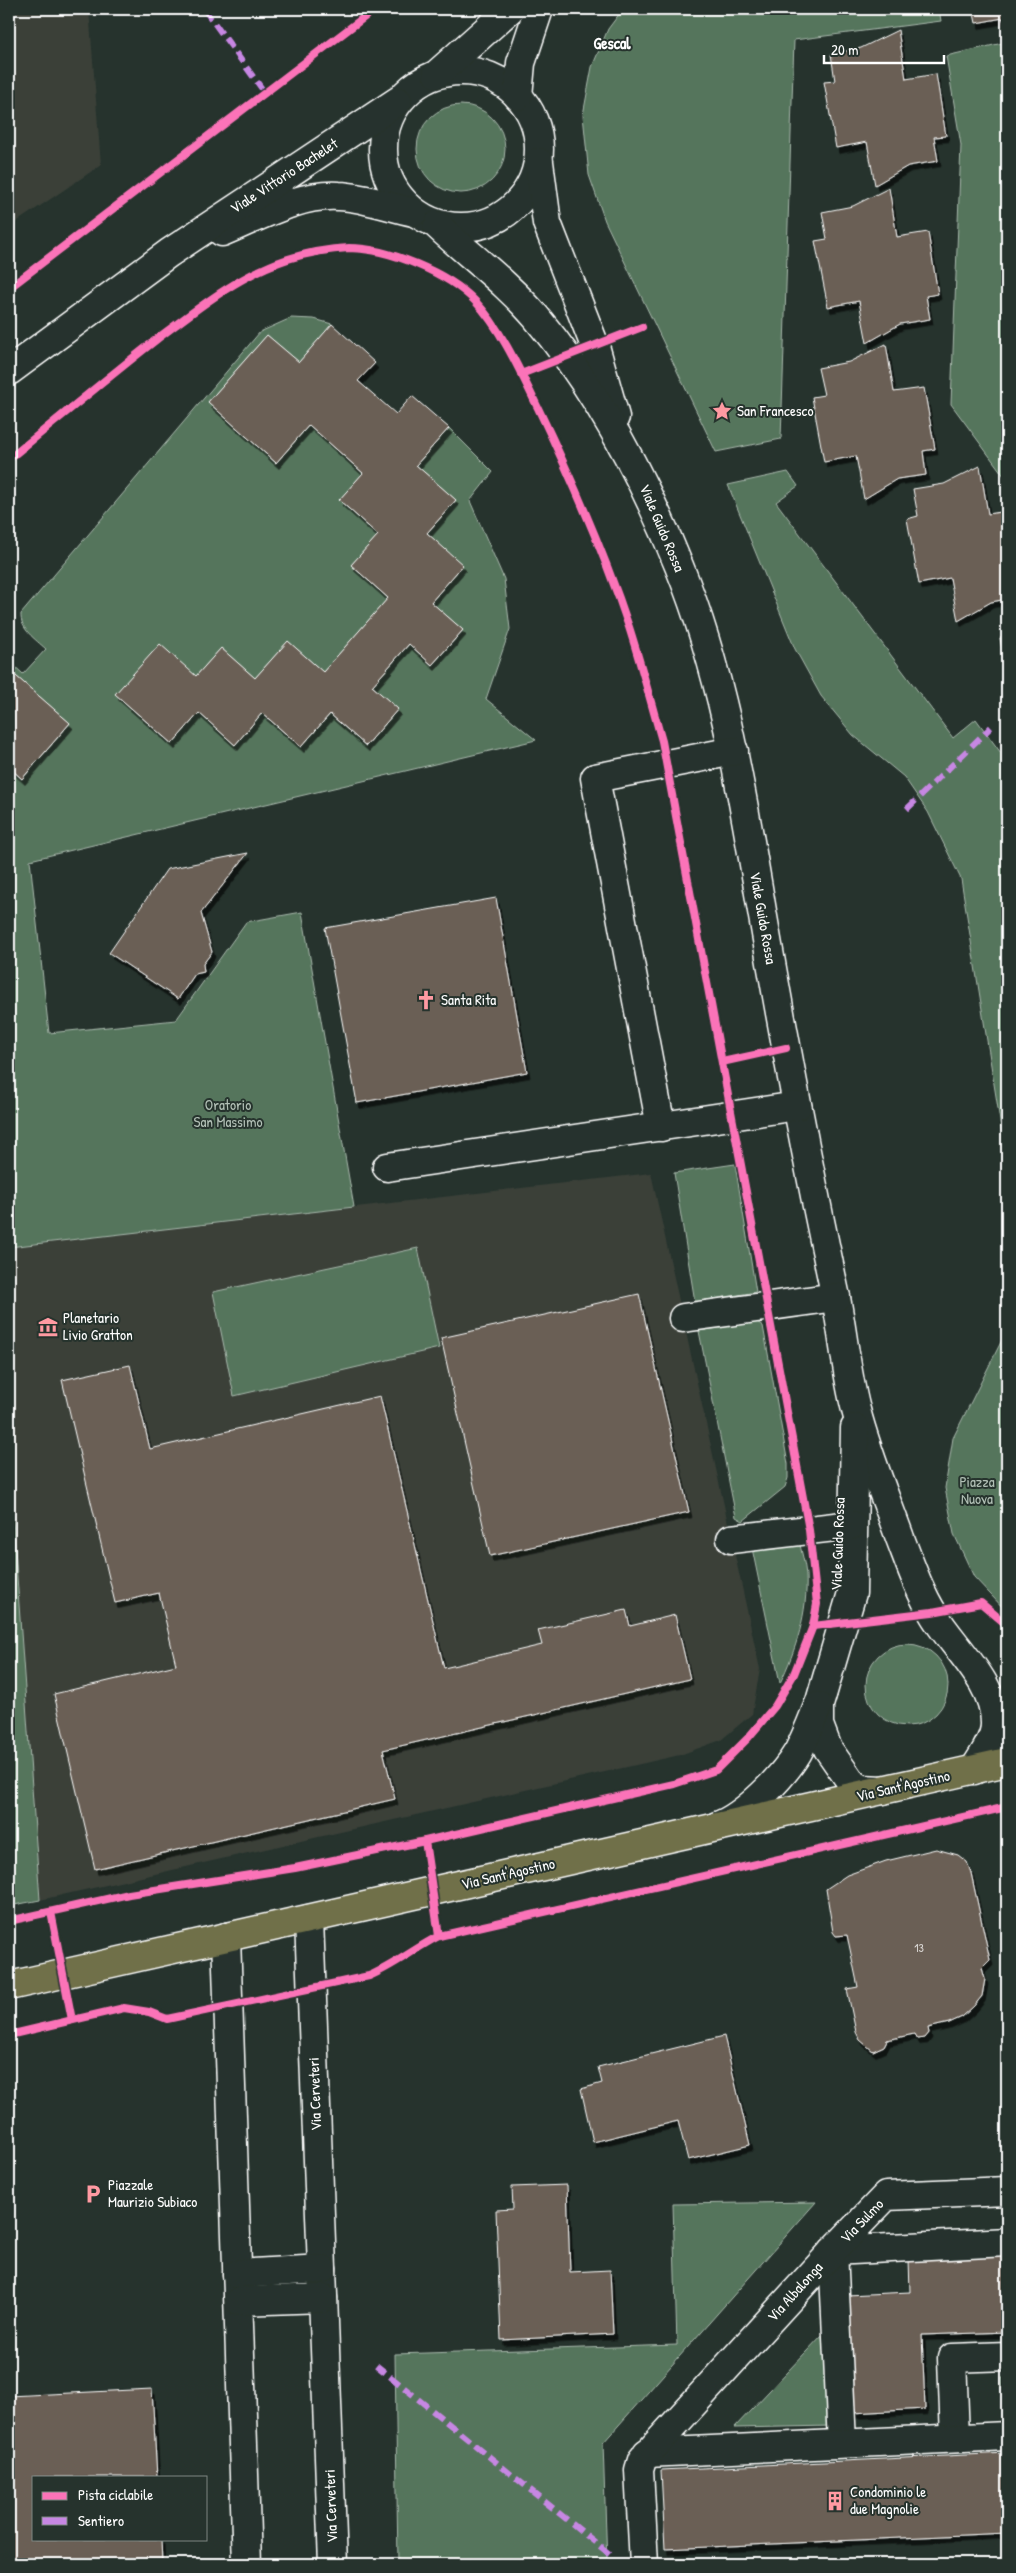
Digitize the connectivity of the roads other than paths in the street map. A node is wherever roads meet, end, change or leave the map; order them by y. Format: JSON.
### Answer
{"nodes":[{"id":1,"x":510,"y":9,"type":"edge"},
{"id":2,"x":539,"y":9,"type":"edge"},
{"id":3,"x":437,"y":74,"type":"junction"},
{"id":4,"x":518,"y":96,"type":"junction"},
{"id":5,"x":399,"y":100,"type":"junction"},
{"id":6,"x":538,"y":161,"type":"junction"},
{"id":7,"x":426,"y":219,"type":"junction"},
{"id":8,"x":169,"y":252,"type":"junction"},
{"id":9,"x":9,"y":371,"type":"edge"},
{"id":10,"x":622,"y":442,"type":"junction"},
{"id":11,"x":734,"y":751,"type":"junction"},
{"id":12,"x":797,"y":1106,"type":"junction"},
{"id":13,"x":661,"y":1127,"type":"junction"},
{"id":14,"x":387,"y":1167,"type":"dead end"},
{"id":15,"x":836,"y":1297,"type":"junction"},
{"id":16,"x":683,"y":1318,"type":"dead end"},
{"id":17,"x":856,"y":1409,"type":"junction"},
{"id":18,"x":852,"y":1525,"type":"junction"},
{"id":19,"x":731,"y":1539,"type":"dead end"},
{"id":20,"x":984,"y":1682,"type":"junction"},
{"id":21,"x":1007,"y":1704,"type":"edge"},
{"id":22,"x":819,"y":1705,"type":"junction"},
{"id":23,"x":1007,"y":1762,"type":"edge"},
{"id":24,"x":974,"y":1770,"type":"junction"},
{"id":25,"x":883,"y":1790,"type":"junction"},
{"id":26,"x":706,"y":1830,"type":"junction"},
{"id":27,"x":309,"y":1918,"type":"junction"},
{"id":28,"x":226,"y":1937,"type":"junction"},
{"id":29,"x":9,"y":1986,"type":"edge"},
{"id":30,"x":1007,"y":2191,"type":"edge"},
{"id":31,"x":1007,"y":2242,"type":"edge"},
{"id":32,"x":833,"y":2251,"type":"junction"},
{"id":33,"x":322,"y":2269,"type":"junction"},
{"id":34,"x":237,"y":2274,"type":"junction"},
{"id":35,"x":323,"y":2298,"type":"junction"},
{"id":36,"x":239,"y":2301,"type":"junction"},
{"id":37,"x":1007,"y":2356,"type":"edge"},
{"id":38,"x":1007,"y":2436,"type":"edge"},
{"id":39,"x":955,"y":2438,"type":"junction"},
{"id":40,"x":842,"y":2442,"type":"junction"},
{"id":41,"x":647,"y":2453,"type":"junction"},
{"id":42,"x":247,"y":2564,"type":"edge"},
{"id":43,"x":333,"y":2564,"type":"edge"},
{"id":44,"x":644,"y":2564,"type":"edge"}],
"edges":[{"from":1,"to":3,"type":"street"},
{"from":2,"to":4,"type":"street"},
{"from":3,"to":4,"type":"street","name":"Viale Guido Rossa"},
{"from":3,"to":5,"type":"street","name":"Viale Guido Rossa"},
{"from":4,"to":6,"type":"street","name":"Viale Guido Rossa"},
{"from":5,"to":7,"type":"street","name":"Viale Guido Rossa"},
{"from":5,"to":8,"type":"street","name":"Viale Vittorio Bachelet"},
{"from":6,"to":7,"type":"street","name":"Viale Guido Rossa"},
{"from":6,"to":10,"type":"street","name":"Viale Guido Rossa"},
{"from":7,"to":8,"type":"street","name":"Viale Vittorio Bachelet"},
{"from":7,"to":10,"type":"street","name":"Viale Guido Rossa"},
{"from":8,"to":9,"type":"street","name":"Viale Vittorio Bachelet"},
{"from":10,"to":11,"type":"street","name":"Viale Guido Rossa"},
{"from":11,"to":12,"type":"street","name":"Viale Guido Rossa"},
{"from":11,"to":13,"type":"street"},
{"from":12,"to":13,"type":"street"},
{"from":12,"to":15,"type":"street","name":"Viale Guido Rossa"},
{"from":13,"to":14,"type":"street"},
{"from":15,"to":16,"type":"street"},
{"from":15,"to":17,"type":"street","name":"Viale Guido Rossa"},
{"from":17,"to":18,"type":"street","name":"Viale Guido Rossa"},
{"from":17,"to":20,"type":"street","name":"Viale Guido Rossa"},
{"from":18,"to":19,"type":"street"},
{"from":18,"to":22,"type":"street","name":"Viale Guido Rossa"},
{"from":20,"to":21,"type":"street","name":"Viale Guido Rossa"},
{"from":20,"to":24,"type":"street","name":"Viale Guido Rossa"},
{"from":22,"to":25,"type":"street","name":"Viale Guido Rossa"},
{"from":22,"to":26,"type":"street","name":"Viale Guido Rossa"},
{"from":23,"to":24,"type":"main road","name":"Via Sant'Agostino"},
{"from":24,"to":25,"type":"main road","name":"Via Sant'Agostino"},
{"from":25,"to":26,"type":"main road","name":"Via Sant'Agostino"},
{"from":26,"to":27,"type":"main road","name":"Via Sant'Agostino"},
{"from":27,"to":28,"type":"main road","name":"Via Sant'Agostino"},
{"from":27,"to":33,"type":"street","name":"Via Cerveteri"},
{"from":28,"to":29,"type":"main road","name":"Via Sant'Agostino"},
{"from":28,"to":34,"type":"street"},
{"from":30,"to":32,"type":"street","name":"Via Sulmo"},
{"from":31,"to":32,"type":"street","name":"Via Sulmo"},
{"from":32,"to":40,"type":"street","name":"Via Albalonga"},
{"from":32,"to":41,"type":"street","name":"Via Albalonga"},
{"from":33,"to":34,"type":"street"},
{"from":33,"to":35,"type":"street","name":"Via Cerveteri"},
{"from":34,"to":36,"type":"street"},
{"from":35,"to":36,"type":"street"},
{"from":35,"to":43,"type":"street","name":"Via Cerveteri"},
{"from":36,"to":42,"type":"street"},
{"from":37,"to":39,"type":"street"},
{"from":38,"to":39,"type":"street"},
{"from":39,"to":40,"type":"street"},
{"from":40,"to":41,"type":"street"},
{"from":41,"to":44,"type":"street","name":"Via Albalonga"}]}
